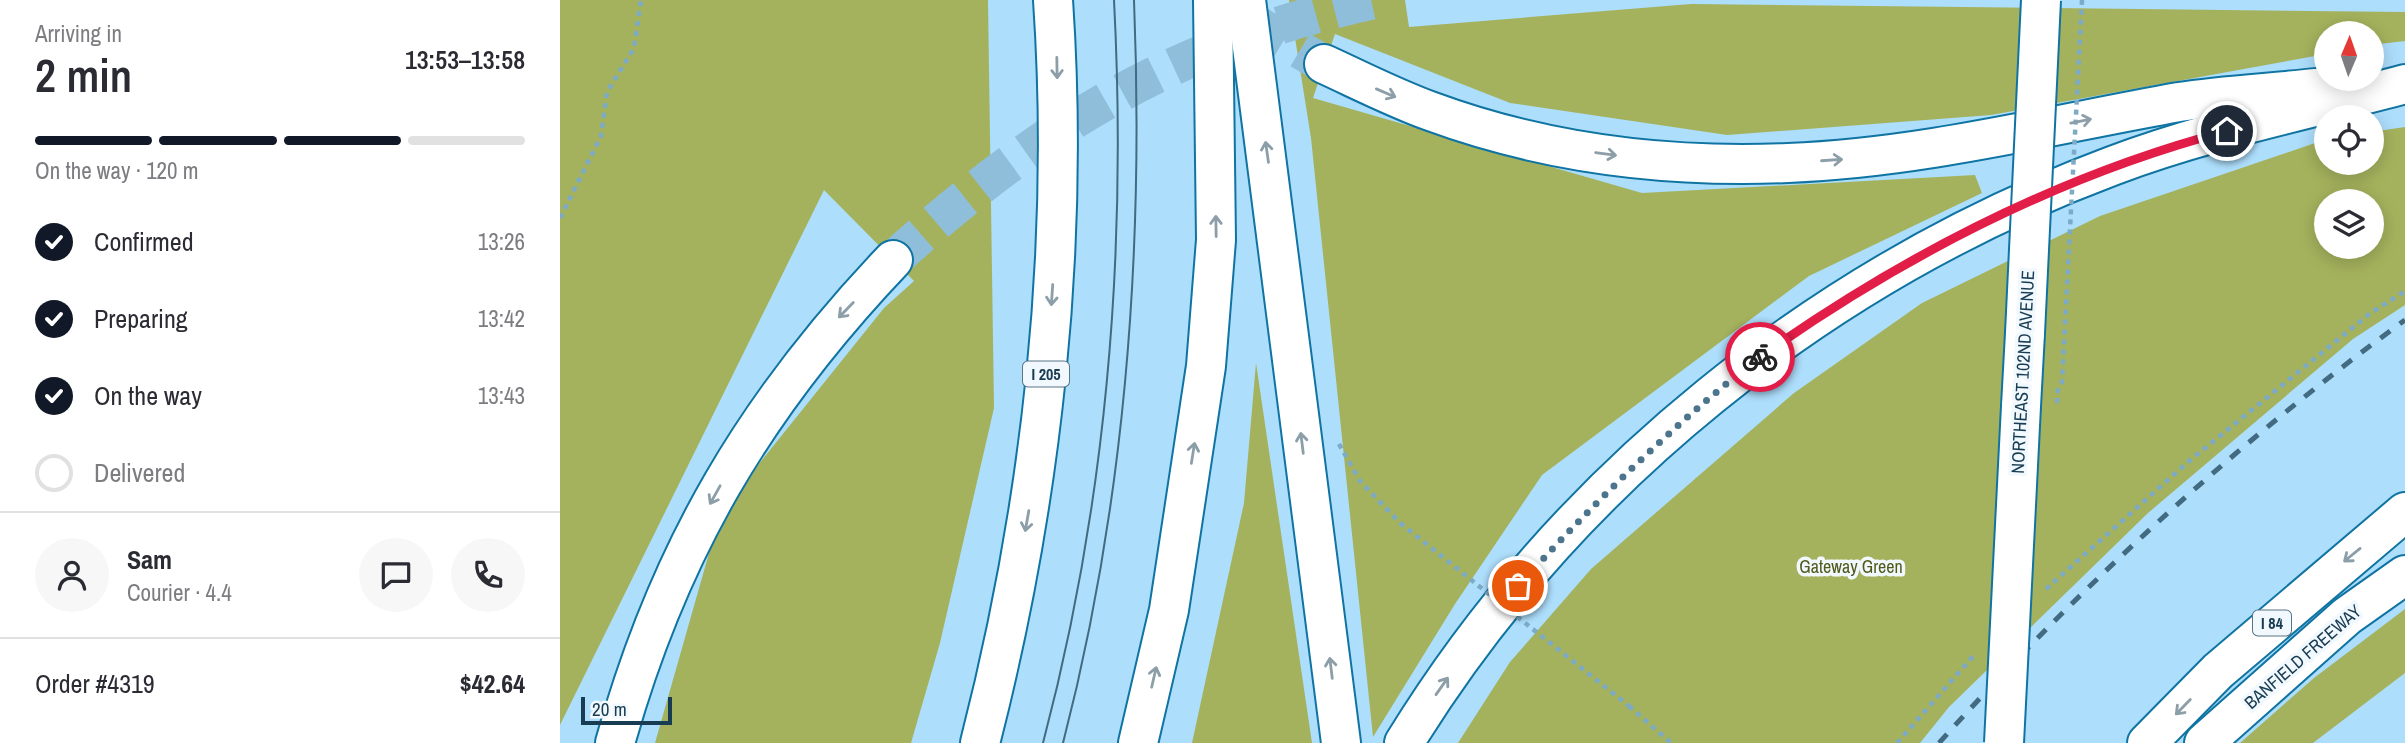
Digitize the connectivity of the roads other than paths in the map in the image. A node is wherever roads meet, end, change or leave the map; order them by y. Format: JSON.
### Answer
{"nodes":[{"id":1,"x":1053,"y":0,"type":"edge"},
{"id":2,"x":1213,"y":0,"type":"edge"},
{"id":3,"x":1246,"y":0,"type":"edge"},
{"id":4,"x":2041,"y":0,"type":"edge"},
{"id":5,"x":1324,"y":64,"type":"tunnel mouth"},
{"id":6,"x":2405,"y":79,"type":"edge"},
{"id":7,"x":2405,"y":85,"type":"edge"},
{"id":8,"x":893,"y":260,"type":"tunnel mouth"},
{"id":9,"x":2405,"y":512,"type":"edge"},
{"id":10,"x":2405,"y":575,"type":"edge"},
{"id":11,"x":1340,"y":740,"type":"edge"},
{"id":12,"x":615,"y":743,"type":"edge"},
{"id":13,"x":980,"y":743,"type":"edge"},
{"id":14,"x":1138,"y":743,"type":"edge"},
{"id":15,"x":1404,"y":743,"type":"edge"},
{"id":16,"x":2004,"y":743,"type":"edge"},
{"id":17,"x":2147,"y":743,"type":"edge"},
{"id":18,"x":2204,"y":743,"type":"edge"}],
"edges":[{"from":1,"to":13,"type":"main road","number":"I 205","one_way":true},
{"from":14,"to":2,"type":"main road","one_way":true},
{"from":11,"to":3,"type":"main road","one_way":true},
{"from":4,"to":16,"type":"main road","name":"NORTHEAST 102ND AVENUE","bridge":true},
{"from":5,"to":6,"type":"main road","one_way":true},
{"from":15,"to":7,"type":"main road","one_way":true},
{"from":8,"to":12,"type":"main road","one_way":true},
{"from":9,"to":17,"type":"main road","number":"I 84","one_way":true},
{"from":10,"to":18,"type":"main road","name":"BANFIELD FREEWAY","number":"I 84"}]}
